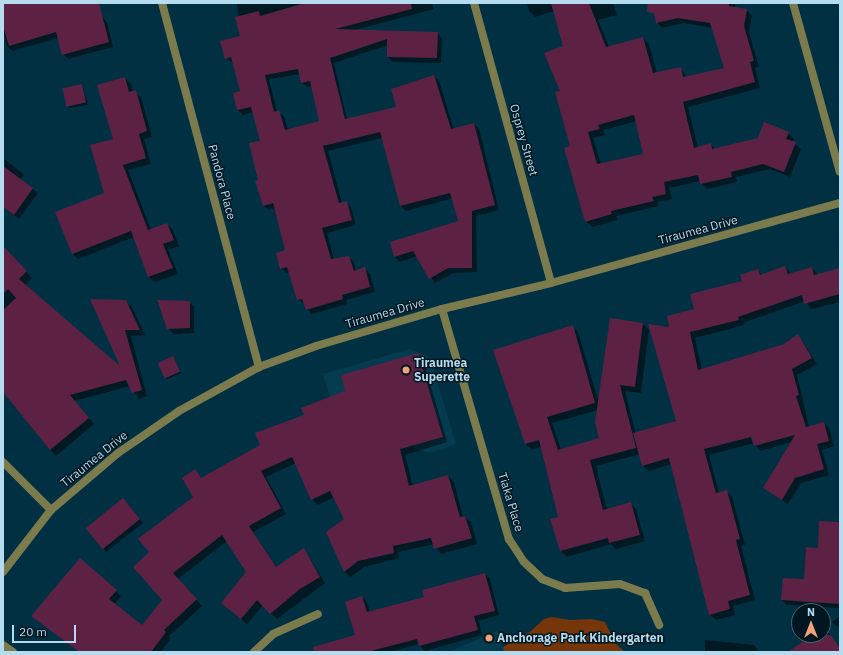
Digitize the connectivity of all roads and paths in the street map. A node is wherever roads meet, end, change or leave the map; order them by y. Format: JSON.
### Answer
{"nodes":[{"id":1,"x":162,"y":3,"type":"edge"},
{"id":2,"x":474,"y":3,"type":"edge"},
{"id":3,"x":793,"y":3,"type":"edge"},
{"id":4,"x":840,"y":172,"type":"edge"},
{"id":5,"x":840,"y":203,"type":"edge"},
{"id":6,"x":551,"y":282,"type":"junction"},
{"id":7,"x":442,"y":309,"type":"junction"},
{"id":8,"x":259,"y":367,"type":"junction"},
{"id":9,"x":3,"y":462,"type":"edge"},
{"id":10,"x":51,"y":510,"type":"junction"},
{"id":11,"x":3,"y":572,"type":"edge"},
{"id":12,"x":318,"y":614,"type":"dead end"},
{"id":13,"x":659,"y":625,"type":"dead end"},
{"id":14,"x":3,"y":645,"type":"edge"},
{"id":15,"x":13,"y":652,"type":"edge"},
{"id":16,"x":254,"y":652,"type":"edge"}],
"edges":[{"from":1,"to":8,"type":"street","name":"Pandora Place"},
{"from":2,"to":6,"type":"street","name":"Osprey Street"},
{"from":3,"to":4,"type":"street"},
{"from":5,"to":6,"type":"street","name":"Tiraumea Drive"},
{"from":6,"to":7,"type":"street","name":"Tiraumea Drive"},
{"from":7,"to":8,"type":"street","name":"Tiraumea Drive"},
{"from":7,"to":13,"type":"street","name":"Tiaka Place"},
{"from":8,"to":10,"type":"street","name":"Tiraumea Drive"},
{"from":9,"to":10,"type":"street"},
{"from":10,"to":11,"type":"street","name":"Tiraumea Drive"},
{"from":12,"to":16,"type":"street"},
{"from":14,"to":15,"type":"street"}]}
